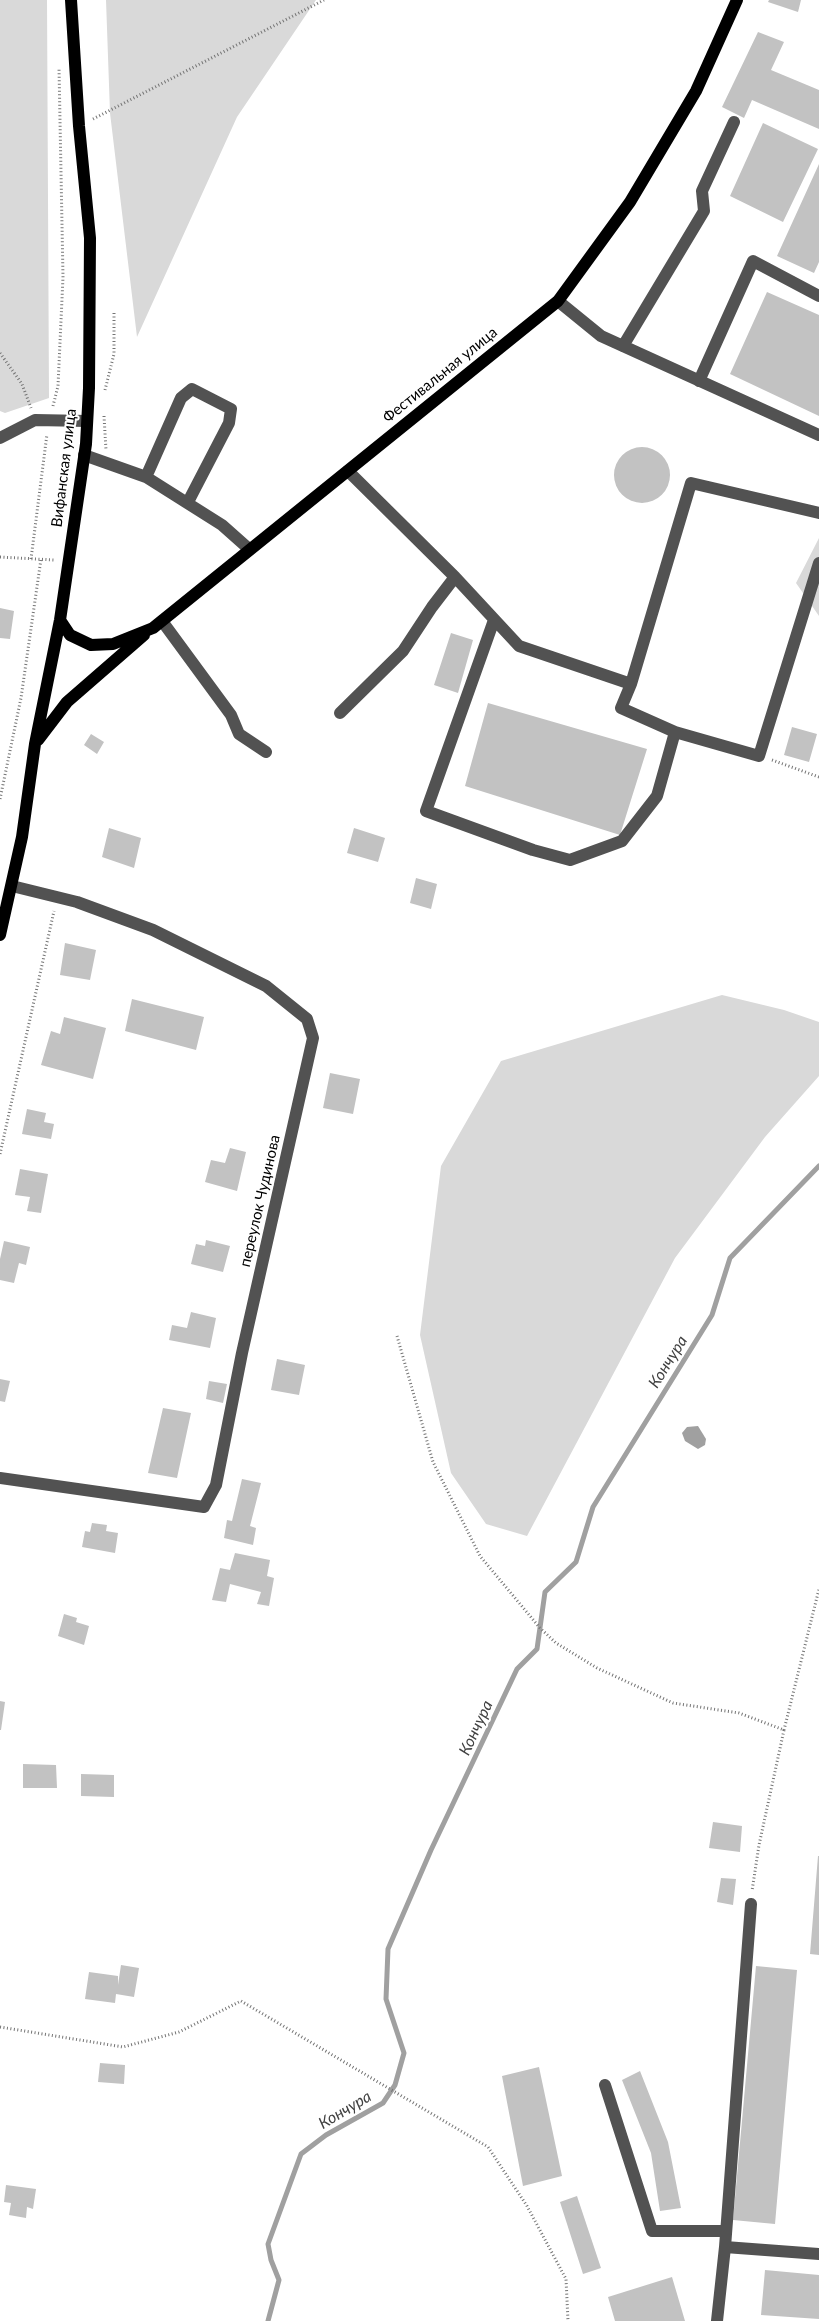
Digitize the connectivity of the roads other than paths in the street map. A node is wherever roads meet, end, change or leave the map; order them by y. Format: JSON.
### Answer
{"nodes":[{"id":1,"x":71,"y":0,"type":"edge"},
{"id":2,"x":737,"y":0,"type":"edge"},
{"id":3,"x":734,"y":122,"type":"dead end"},
{"id":4,"x":819,"y":296,"type":"edge"},
{"id":5,"x":558,"y":301,"type":"junction"},
{"id":6,"x":623,"y":346,"type":"junction"},
{"id":7,"x":699,"y":380,"type":"junction"},
{"id":8,"x":87,"y":421,"type":"junction"},
{"id":9,"x":819,"y":435,"type":"edge"},
{"id":10,"x":0,"y":438,"type":"edge"},
{"id":11,"x":84,"y":455,"type":"junction"},
{"id":12,"x":348,"y":471,"type":"junction"},
{"id":13,"x":146,"y":477,"type":"junction"},
{"id":14,"x":188,"y":502,"type":"junction"},
{"id":15,"x":819,"y":513,"type":"edge"},
{"id":16,"x":249,"y":548,"type":"junction"},
{"id":17,"x":819,"y":563,"type":"edge"},
{"id":18,"x":455,"y":577,"type":"junction"},
{"id":19,"x":60,"y":620,"type":"junction"},
{"id":20,"x":494,"y":620,"type":"junction"},
{"id":21,"x":158,"y":624,"type":"junction"},
{"id":22,"x":631,"y":684,"type":"junction"},
{"id":23,"x":340,"y":713,"type":"dead end"},
{"id":24,"x":675,"y":732,"type":"junction"},
{"id":25,"x":35,"y":744,"type":"junction"},
{"id":26,"x":266,"y":752,"type":"dead end"},
{"id":27,"x":12,"y":886,"type":"junction"},
{"id":28,"x":0,"y":932,"type":"edge"},
{"id":29,"x":0,"y":1478,"type":"edge"},
{"id":30,"x":750,"y":1904,"type":"road end"},
{"id":31,"x":605,"y":2085,"type":"dead end"},
{"id":32,"x":726,"y":2231,"type":"junction"},
{"id":33,"x":724,"y":2247,"type":"junction"},
{"id":34,"x":819,"y":2254,"type":"edge"},
{"id":35,"x":716,"y":2321,"type":"edge"}],
"edges":[{"from":1,"to":8,"type":"main road","name":"Вифанская улица"},
{"from":2,"to":5,"type":"main road","name":"Фестивальная улица"},
{"from":3,"to":6,"type":"lane"},
{"from":4,"to":7,"type":"lane"},
{"from":5,"to":6,"type":"lane"},
{"from":5,"to":12,"type":"main road","name":"Фестивальная улица"},
{"from":6,"to":7,"type":"lane"},
{"from":7,"to":9,"type":"lane"},
{"from":8,"to":10,"type":"lane"},
{"from":8,"to":11,"type":"main road","name":"Вифанская улица"},
{"from":11,"to":13,"type":"lane"},
{"from":11,"to":19,"type":"main road","name":"Вифанская улица"},
{"from":12,"to":16,"type":"main road","name":"Фестивальная улица"},
{"from":12,"to":18,"type":"lane"},
{"from":13,"to":14,"type":"lane"},
{"from":13,"to":14,"type":"lane"},
{"from":14,"to":16,"type":"lane"},
{"from":15,"to":22,"type":"lane"},
{"from":16,"to":21,"type":"main road","name":"Фестивальная улица"},
{"from":17,"to":24,"type":"lane"},
{"from":18,"to":20,"type":"lane"},
{"from":18,"to":23,"type":"lane"},
{"from":19,"to":21,"type":"main road","name":"Фестивальная улица"},
{"from":19,"to":25,"type":"main road","name":"Вифанская улица"},
{"from":20,"to":22,"type":"lane"},
{"from":20,"to":24,"type":"lane"},
{"from":21,"to":25,"type":"main road"},
{"from":21,"to":26,"type":"lane"},
{"from":22,"to":24,"type":"lane"},
{"from":25,"to":27,"type":"main road","name":"Вифанская улица"},
{"from":27,"to":28,"type":"main road","name":"Вифанская улица"},
{"from":27,"to":29,"type":"lane","name":"переулок Чудинова"},
{"from":30,"to":32,"type":"lane"},
{"from":31,"to":32,"type":"lane"},
{"from":32,"to":33,"type":"lane"},
{"from":33,"to":34,"type":"lane"},
{"from":33,"to":35,"type":"lane"}]}
